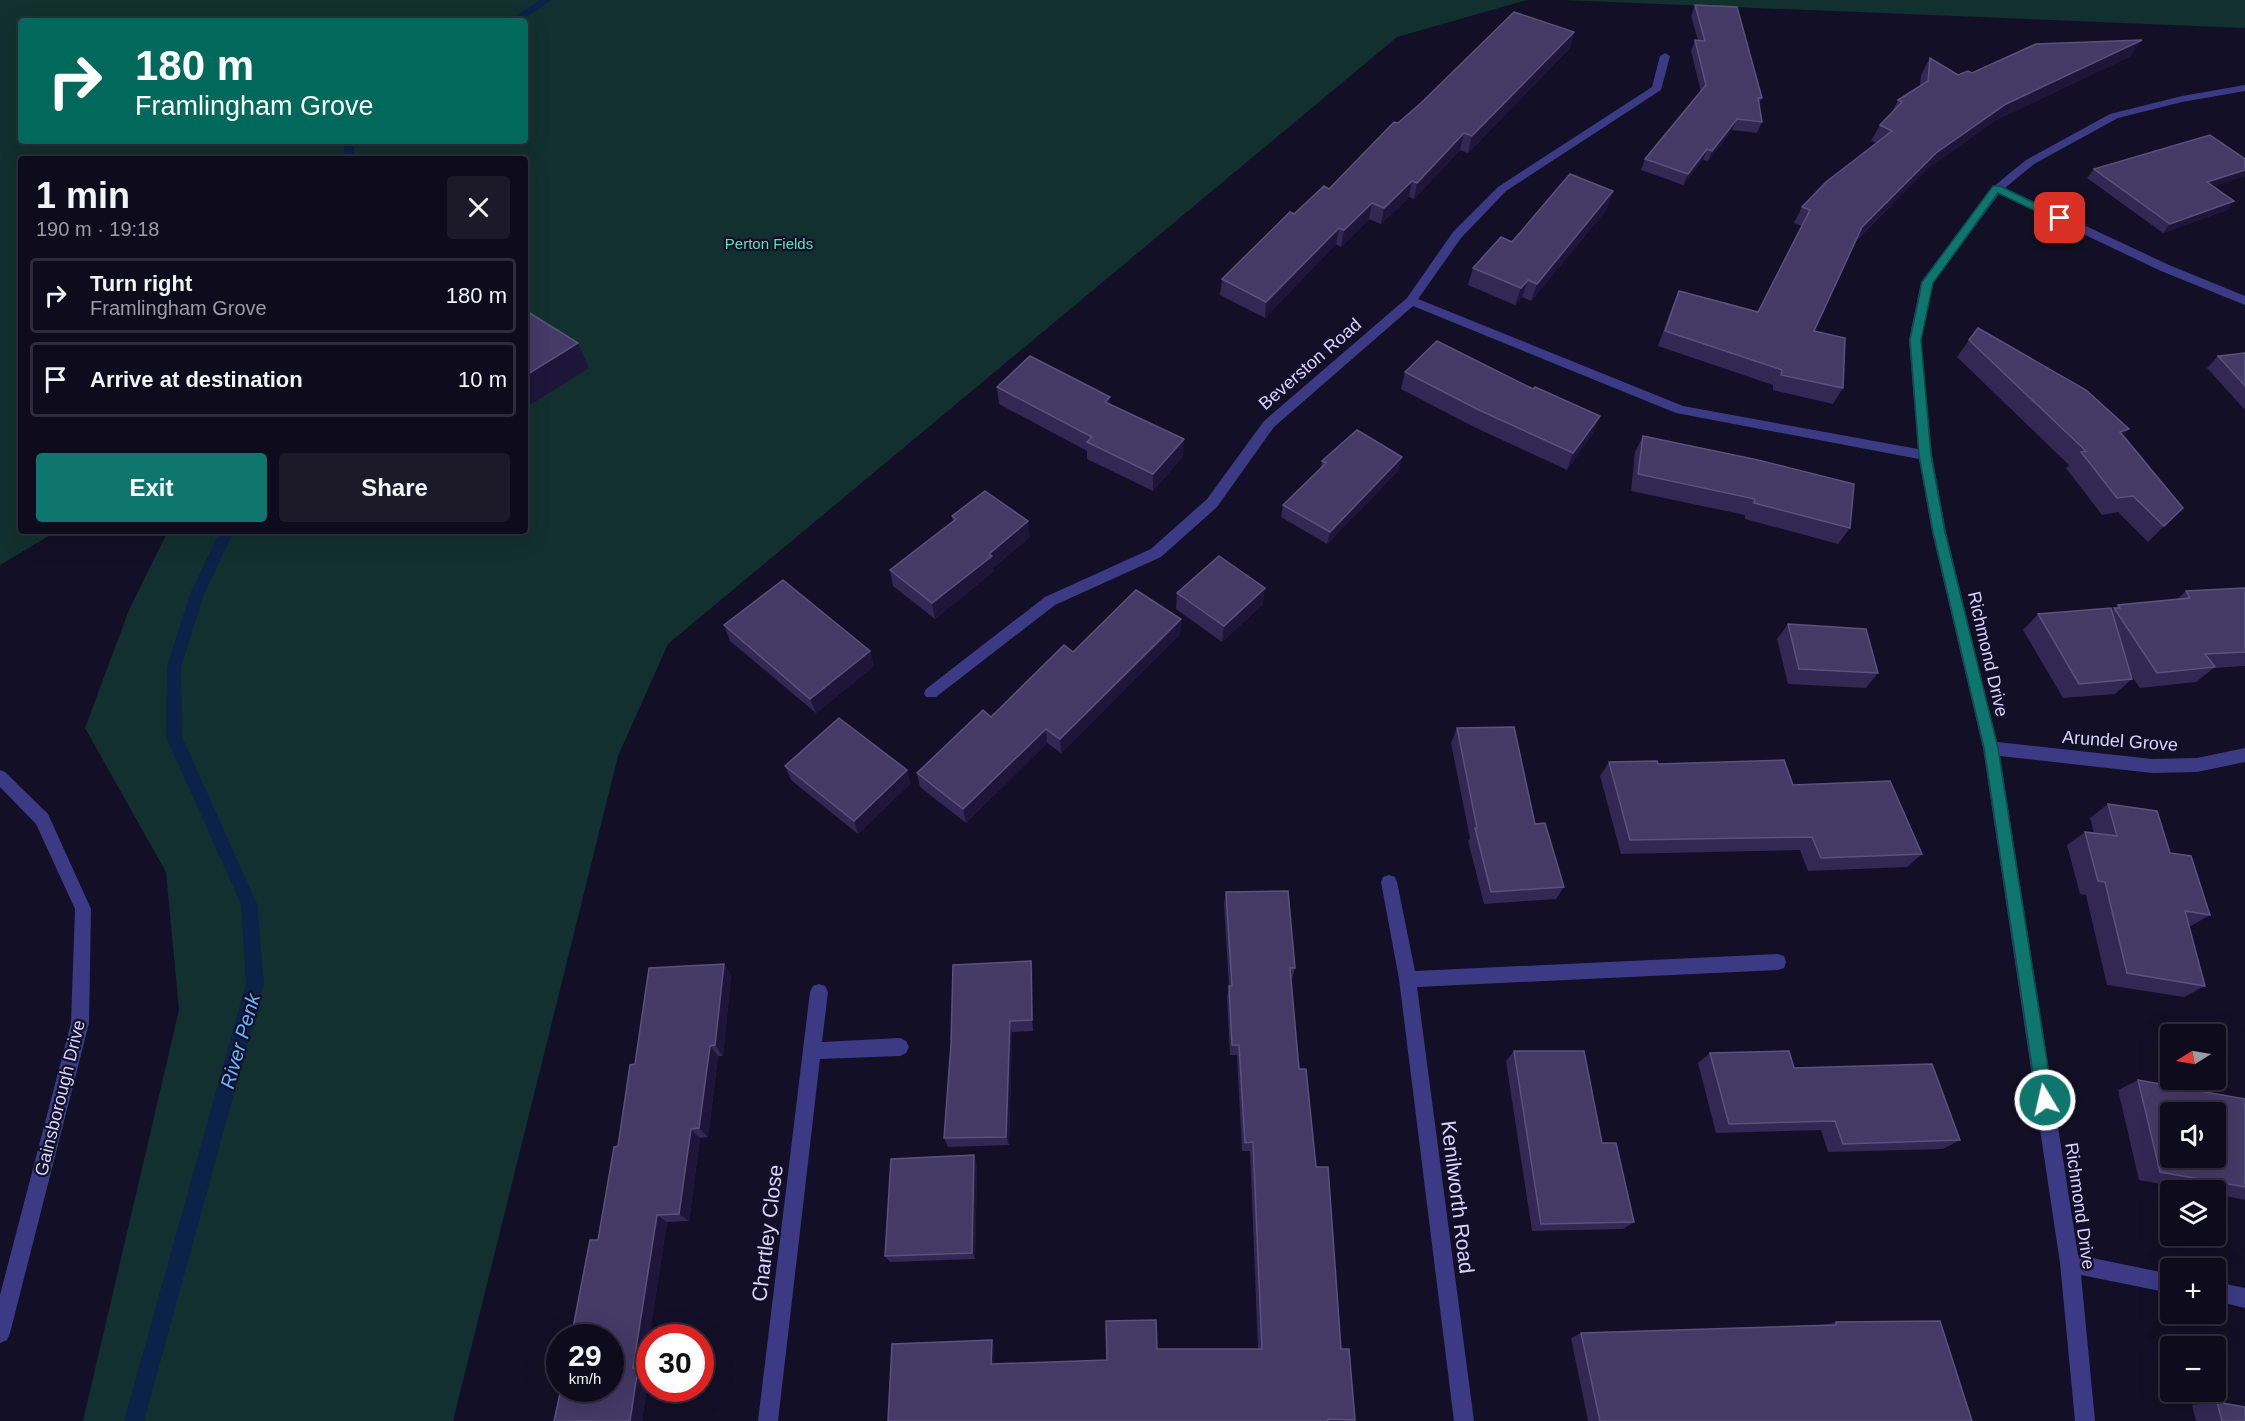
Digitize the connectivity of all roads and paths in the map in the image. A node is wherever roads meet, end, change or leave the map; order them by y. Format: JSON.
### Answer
{"nodes":[{"id":1,"x":1665,"y":56,"type":"dead end"},
{"id":2,"x":2245,"y":88,"type":"edge"},
{"id":3,"x":1997,"y":189,"type":"junction"},
{"id":4,"x":1411,"y":301,"type":"junction"},
{"id":5,"x":2245,"y":301,"type":"edge"},
{"id":6,"x":1925,"y":455,"type":"junction"},
{"id":7,"x":931,"y":693,"type":"dead end"},
{"id":8,"x":1991,"y":748,"type":"junction"},
{"id":9,"x":2245,"y":755,"type":"edge"},
{"id":10,"x":0,"y":777,"type":"edge"},
{"id":11,"x":1389,"y":882,"type":"dead end"},
{"id":12,"x":1779,"y":962,"type":"dead end"},
{"id":13,"x":1407,"y":979,"type":"junction"},
{"id":14,"x":819,"y":992,"type":"dead end"},
{"id":15,"x":900,"y":1047,"type":"dead end"},
{"id":16,"x":812,"y":1051,"type":"junction"},
{"id":17,"x":2070,"y":1263,"type":"junction"},
{"id":18,"x":2160,"y":1281,"type":"edge"},
{"id":19,"x":2226,"y":1294,"type":"edge"},
{"id":20,"x":2245,"y":1298,"type":"edge"},
{"id":21,"x":0,"y":1334,"type":"edge"},
{"id":22,"x":768,"y":1421,"type":"edge"},
{"id":23,"x":1464,"y":1421,"type":"edge"},
{"id":24,"x":2085,"y":1421,"type":"edge"}],
"edges":[{"from":1,"to":4,"type":"street","name":"Beverston Road"},
{"from":2,"to":3,"type":"street","name":"Richmond Drive"},
{"from":3,"to":5,"type":"street"},
{"from":3,"to":6,"type":"street","name":"Richmond Drive"},
{"from":4,"to":6,"type":"street"},
{"from":4,"to":7,"type":"street","name":"Beverston Road"},
{"from":6,"to":8,"type":"street","name":"Richmond Drive"},
{"from":8,"to":9,"type":"street","name":"Arundel Grove"},
{"from":8,"to":17,"type":"street","name":"Richmond Drive"},
{"from":10,"to":21,"type":"street","name":"Gainsborough Drive"},
{"from":11,"to":13,"type":"street","name":"Kenilworth Road"},
{"from":12,"to":13,"type":"street"},
{"from":13,"to":23,"type":"street","name":"Kenilworth Road"},
{"from":14,"to":16,"type":"street","name":"Chartley Close"},
{"from":15,"to":16,"type":"street"},
{"from":16,"to":22,"type":"street","name":"Chartley Close"},
{"from":17,"to":18,"type":"street"},
{"from":17,"to":24,"type":"street","name":"Richmond Drive"},
{"from":19,"to":20,"type":"street"}]}
